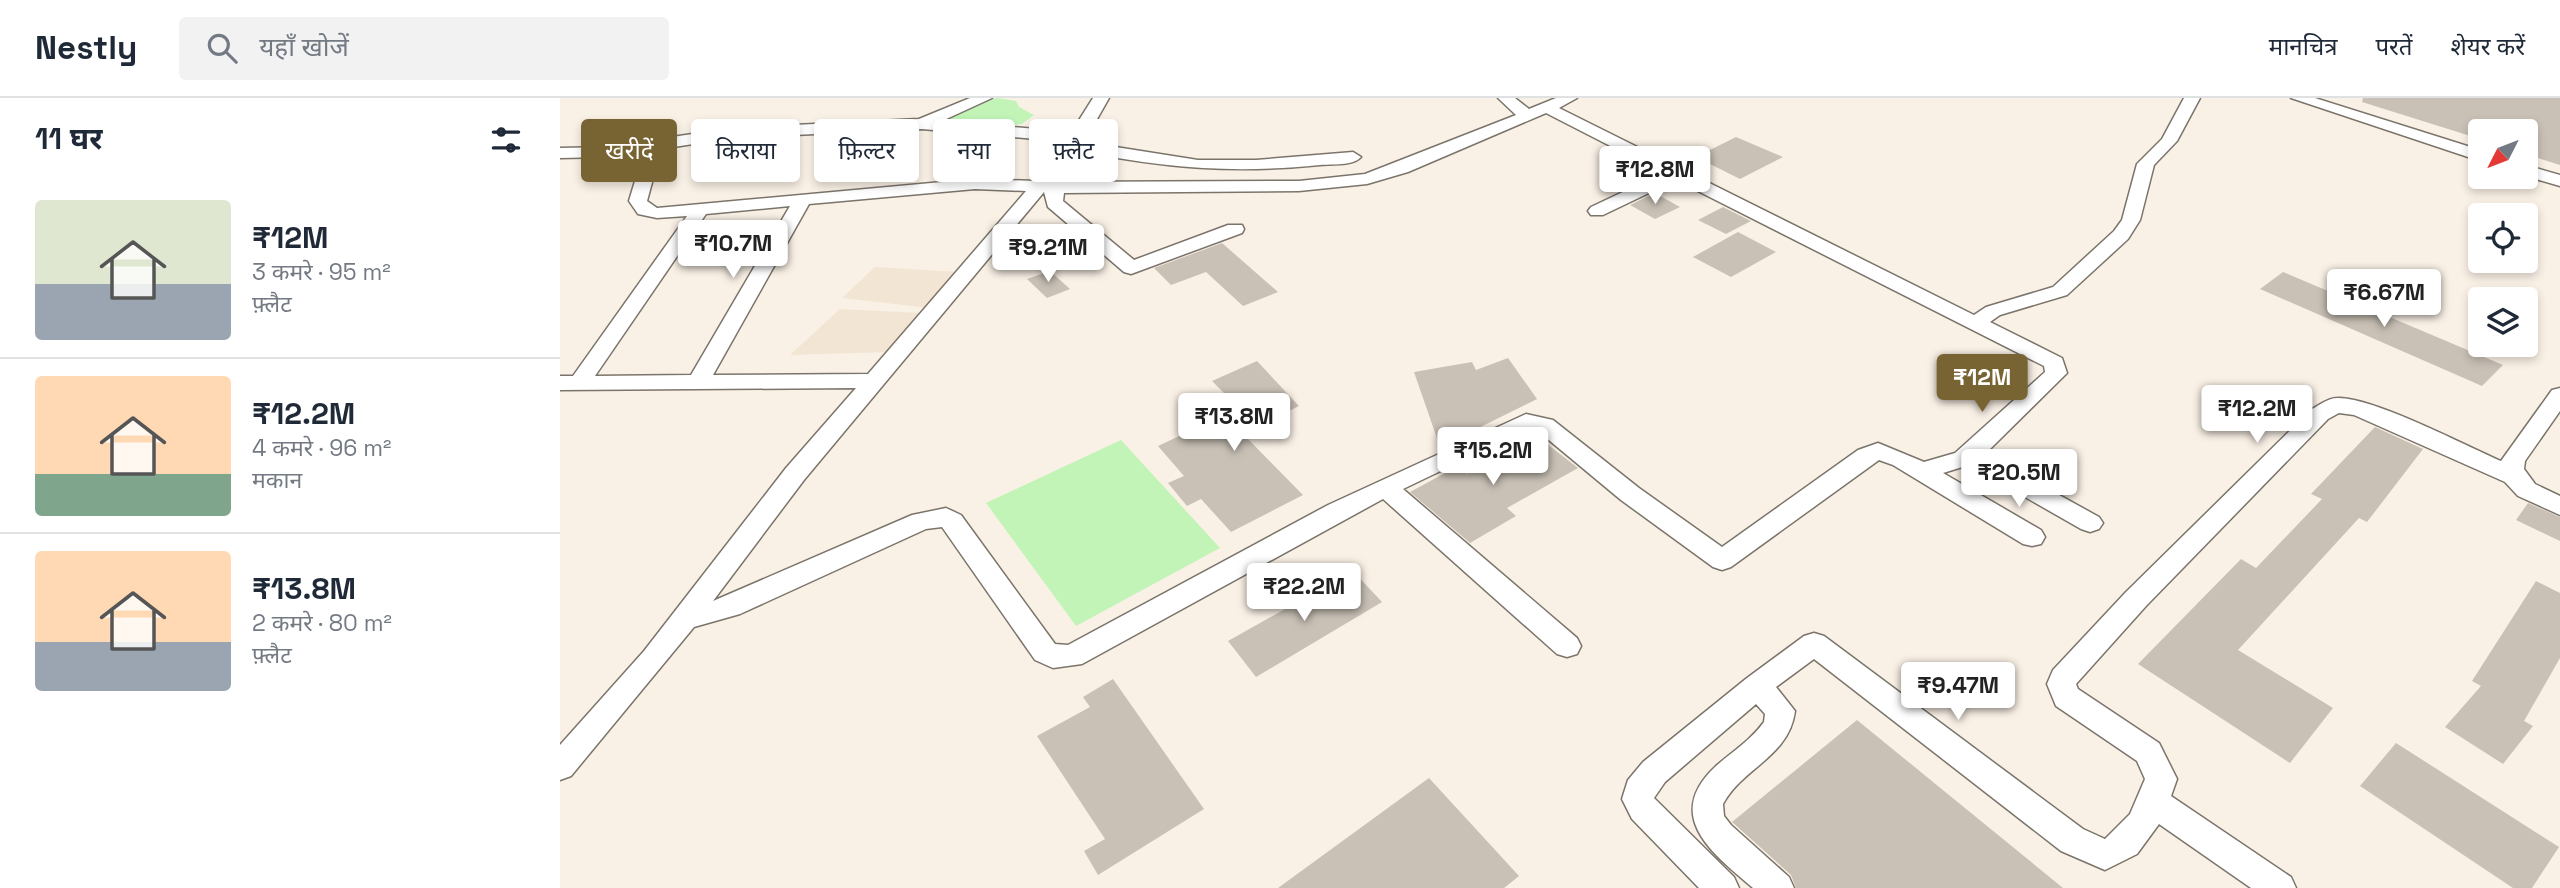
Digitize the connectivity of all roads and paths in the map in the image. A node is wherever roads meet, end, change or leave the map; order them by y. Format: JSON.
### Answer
{"nodes":[{"id":1,"x":984,"y":98,"type":"edge"},
{"id":2,"x":1101,"y":98,"type":"edge"},
{"id":3,"x":1506,"y":98,"type":"edge"},
{"id":4,"x":1569,"y":98,"type":"edge"},
{"id":5,"x":2192,"y":98,"type":"edge"},
{"id":6,"x":2299,"y":98,"type":"edge"},
{"id":7,"x":1545,"y":107,"type":"junction"},
{"id":8,"x":1526,"y":115,"type":"junction"},
{"id":9,"x":1089,"y":119,"type":"edge"},
{"id":10,"x":922,"y":124,"type":"junction"},
{"id":11,"x":1029,"y":133,"type":"edge"},
{"id":12,"x":677,"y":141,"type":"edge"},
{"id":13,"x":1118,"y":151,"type":"edge"},
{"id":14,"x":2468,"y":152,"type":"edge"},
{"id":15,"x":560,"y":153,"type":"edge"},
{"id":16,"x":581,"y":154,"type":"edge"},
{"id":17,"x":1353,"y":157,"type":"dead end"},
{"id":18,"x":1676,"y":173,"type":"junction"},
{"id":19,"x":2538,"y":174,"type":"edge"},
{"id":20,"x":2560,"y":181,"type":"edge"},
{"id":21,"x":643,"y":182,"type":"edge"},
{"id":22,"x":1052,"y":182,"type":"edge"},
{"id":23,"x":1048,"y":188,"type":"junction"},
{"id":24,"x":802,"y":201,"type":"junction"},
{"id":25,"x":699,"y":211,"type":"junction"},
{"id":26,"x":1597,"y":211,"type":"dead end"},
{"id":27,"x":1235,"y":229,"type":"dead end"},
{"id":28,"x":1975,"y":324,"type":"junction"},
{"id":29,"x":699,"y":380,"type":"junction"},
{"id":30,"x":874,"y":381,"type":"junction"},
{"id":31,"x":570,"y":383,"type":"edge"},
{"id":32,"x":2560,"y":395,"type":"edge"},
{"id":33,"x":1969,"y":456,"type":"junction"},
{"id":34,"x":1922,"y":471,"type":"junction"},
{"id":35,"x":2513,"y":477,"type":"junction"},
{"id":36,"x":1385,"y":488,"type":"junction"},
{"id":37,"x":2560,"y":506,"type":"edge"},
{"id":38,"x":2090,"y":523,"type":"dead end"},
{"id":39,"x":2032,"y":537,"type":"dead end"},
{"id":40,"x":685,"y":619,"type":"junction"},
{"id":41,"x":1567,"y":646,"type":"dead end"},
{"id":42,"x":1757,"y":686,"type":"junction"},
{"id":43,"x":560,"y":767,"type":"edge"},
{"id":44,"x":2155,"y":803,"type":"junction"},
{"id":45,"x":1722,"y":888,"type":"edge"},
{"id":46,"x":1777,"y":888,"type":"edge"},
{"id":47,"x":2279,"y":888,"type":"edge"}],
"edges":[{"from":1,"to":10,"type":"street"},
{"from":2,"to":9,"type":"street"},
{"from":3,"to":8,"type":"street"},
{"from":4,"to":7,"type":"street"},
{"from":5,"to":28,"type":"street"},
{"from":6,"to":14,"type":"street"},
{"from":7,"to":8,"type":"street"},
{"from":7,"to":18,"type":"street"},
{"from":8,"to":23,"type":"street"},
{"from":10,"to":11,"type":"street"},
{"from":10,"to":12,"type":"street"},
{"from":13,"to":17,"type":"street"},
{"from":15,"to":16,"type":"street"},
{"from":18,"to":26,"type":"street"},
{"from":18,"to":28,"type":"street"},
{"from":19,"to":20,"type":"street"},
{"from":21,"to":25,"type":"street"},
{"from":22,"to":23,"type":"street"},
{"from":23,"to":24,"type":"street"},
{"from":23,"to":27,"type":"street"},
{"from":23,"to":30,"type":"street"},
{"from":24,"to":25,"type":"street"},
{"from":24,"to":29,"type":"street"},
{"from":25,"to":31,"type":"street"},
{"from":28,"to":33,"type":"street"},
{"from":29,"to":30,"type":"street"},
{"from":29,"to":31,"type":"street"},
{"from":30,"to":40,"type":"street"},
{"from":32,"to":35,"type":"street"},
{"from":33,"to":34,"type":"street"},
{"from":33,"to":38,"type":"street"},
{"from":34,"to":36,"type":"street"},
{"from":34,"to":39,"type":"street"},
{"from":35,"to":37,"type":"street"},
{"from":35,"to":44,"type":"street"},
{"from":36,"to":40,"type":"street"},
{"from":36,"to":41,"type":"street"},
{"from":40,"to":43,"type":"street"},
{"from":42,"to":44,"type":"street"},
{"from":42,"to":45,"type":"street"},
{"from":42,"to":46,"type":"street"},
{"from":44,"to":47,"type":"street"}]}
